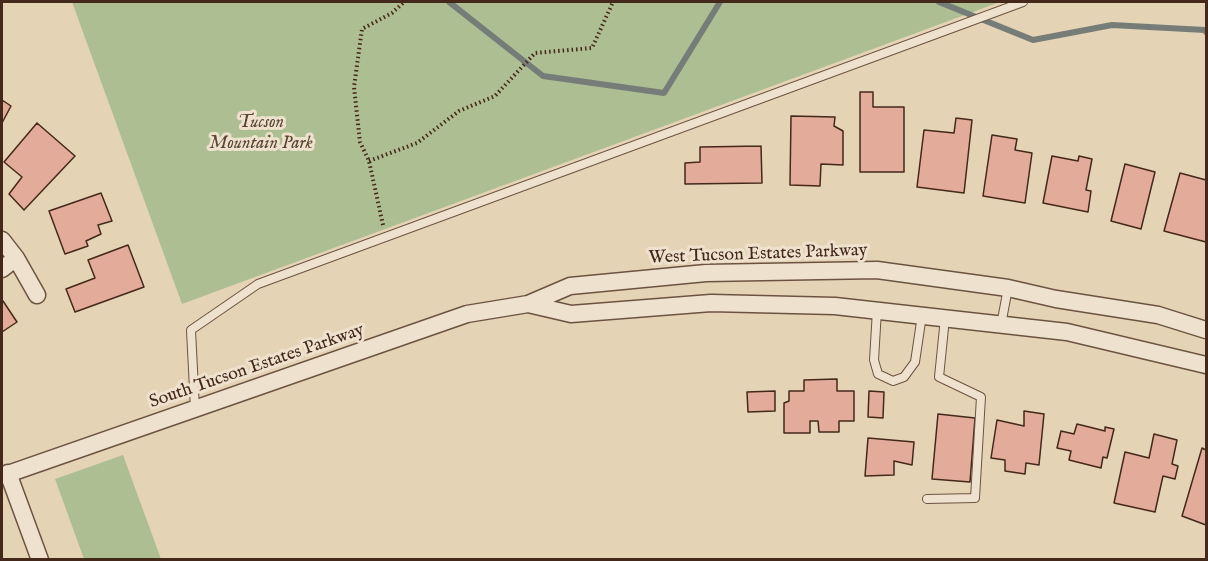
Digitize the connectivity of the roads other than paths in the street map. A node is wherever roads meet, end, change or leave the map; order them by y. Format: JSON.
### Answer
{"nodes":[{"id":1,"x":1023,"y":2,"type":"edge"},
{"id":2,"x":2,"y":240,"type":"edge"},
{"id":3,"x":16,"y":258,"type":"junction"},
{"id":4,"x":2,"y":269,"type":"edge"},
{"id":5,"x":1008,"y":288,"type":"junction"},
{"id":6,"x":37,"y":295,"type":"dead end"},
{"id":7,"x":528,"y":304,"type":"junction"},
{"id":8,"x":877,"y":310,"type":"junction"},
{"id":9,"x":922,"y":315,"type":"junction"},
{"id":10,"x":945,"y":317,"type":"junction"},
{"id":11,"x":1001,"y":325,"type":"junction"},
{"id":12,"x":1206,"y":330,"type":"edge"},
{"id":13,"x":1206,"y":365,"type":"edge"},
{"id":14,"x":195,"y":409,"type":"junction"},
{"id":15,"x":5,"y":475,"type":"edge"},
{"id":16,"x":927,"y":499,"type":"dead end"},
{"id":17,"x":40,"y":560,"type":"edge"}],
"edges":[{"from":1,"to":14,"type":"lane"},
{"from":2,"to":3,"type":"street"},
{"from":3,"to":4,"type":"street"},
{"from":3,"to":6,"type":"street"},
{"from":5,"to":7,"type":"street","name":"West Tucson Estates Parkway"},
{"from":5,"to":11,"type":"lane"},
{"from":5,"to":12,"type":"street","name":"West Tucson Estates Parkway"},
{"from":7,"to":8,"type":"street"},
{"from":7,"to":14,"type":"street","name":"South Tucson Estates Parkway"},
{"from":8,"to":9,"type":"street"},
{"from":8,"to":9,"type":"lane"},
{"from":9,"to":10,"type":"street"},
{"from":10,"to":11,"type":"street"},
{"from":10,"to":16,"type":"lane"},
{"from":11,"to":13,"type":"street"},
{"from":14,"to":15,"type":"street","name":"South Tucson Estates Parkway"},
{"from":15,"to":17,"type":"street"}]}
